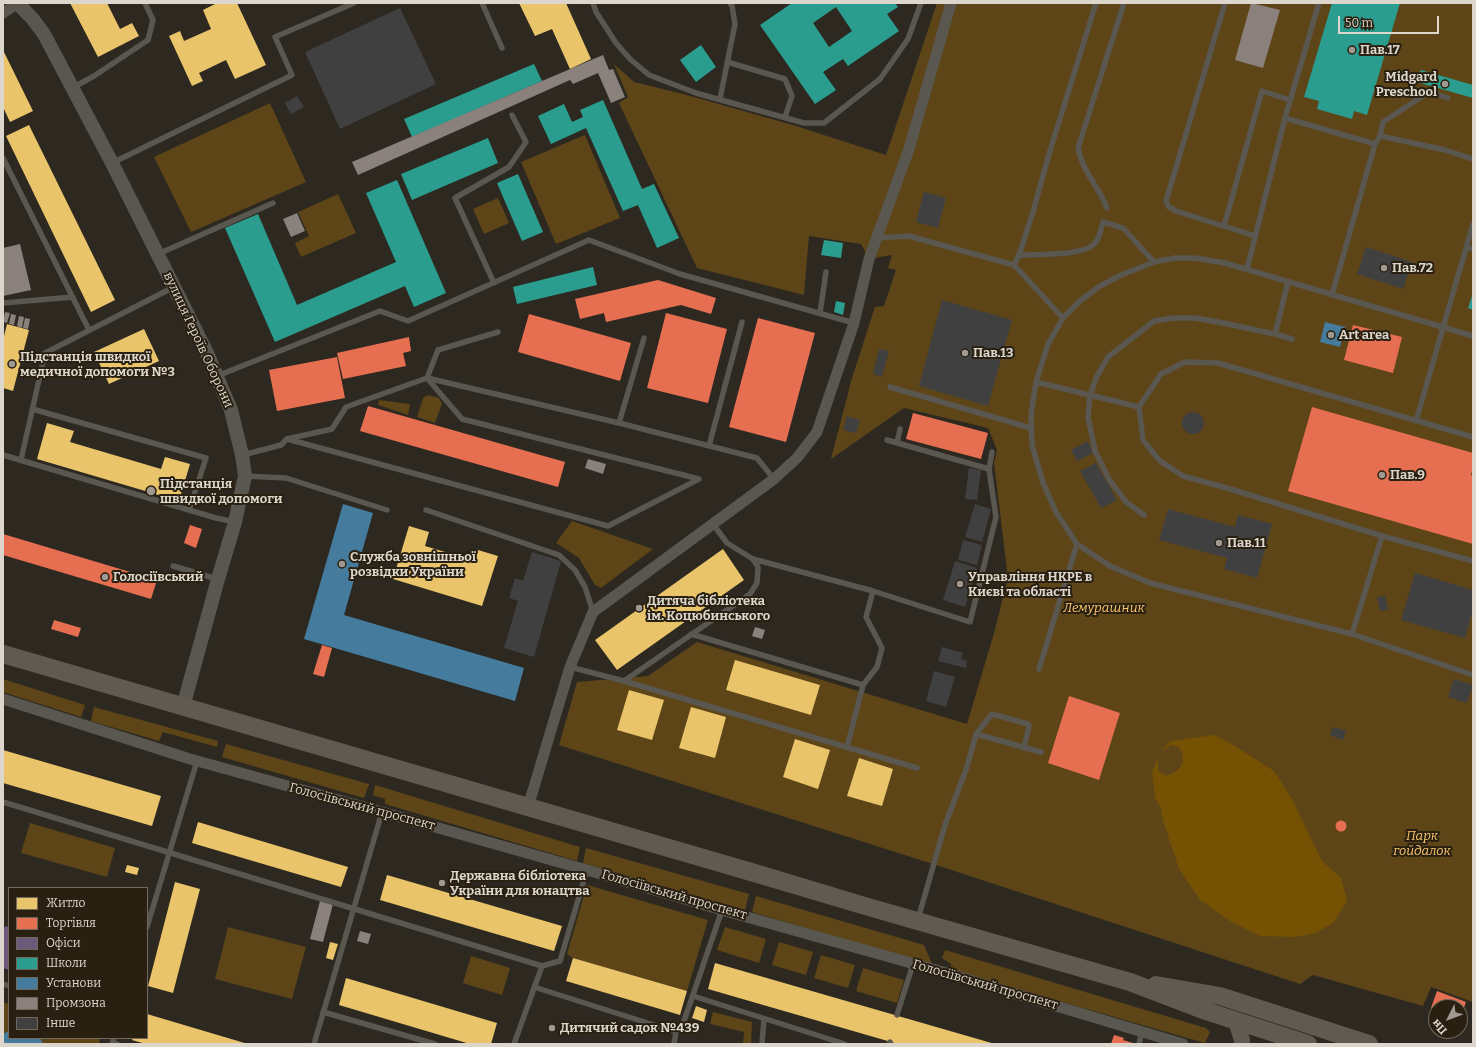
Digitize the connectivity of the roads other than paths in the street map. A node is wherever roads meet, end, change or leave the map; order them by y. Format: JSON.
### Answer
{"nodes":[{"id":1,"x":18,"y":3,"type":"edge"},
{"id":2,"x":145,"y":3,"type":"edge"},
{"id":3,"x":354,"y":3,"type":"edge"},
{"id":4,"x":482,"y":3,"type":"edge"},
{"id":5,"x":592,"y":3,"type":"edge"},
{"id":6,"x":730,"y":3,"type":"edge"},
{"id":7,"x":921,"y":3,"type":"edge"},
{"id":8,"x":951,"y":3,"type":"edge"},
{"id":9,"x":1096,"y":3,"type":"edge"},
{"id":10,"x":1124,"y":3,"type":"edge"},
{"id":11,"x":1225,"y":3,"type":"edge"},
{"id":12,"x":1320,"y":3,"type":"edge"},
{"id":13,"x":3,"y":13,"type":"edge"},
{"id":14,"x":502,"y":48,"type":"dead end"},
{"id":15,"x":728,"y":62,"type":"junction"},
{"id":16,"x":72,"y":88,"type":"junction"},
{"id":17,"x":1448,"y":98,"type":"dead end"},
{"id":18,"x":720,"y":99,"type":"junction"},
{"id":19,"x":1290,"y":100,"type":"junction"},
{"id":20,"x":512,"y":115,"type":"dead end"},
{"id":21,"x":785,"y":117,"type":"junction"},
{"id":22,"x":1285,"y":118,"type":"junction"},
{"id":23,"x":1380,"y":136,"type":"junction"},
{"id":24,"x":1375,"y":144,"type":"junction"},
{"id":25,"x":3,"y":158,"type":"edge"},
{"id":26,"x":1473,"y":159,"type":"edge"},
{"id":27,"x":112,"y":163,"type":"junction"},
{"id":28,"x":273,"y":203,"type":"dead end"},
{"id":29,"x":1108,"y":208,"type":"dead end"},
{"id":30,"x":1473,"y":224,"type":"edge"},
{"id":31,"x":1224,"y":226,"type":"junction"},
{"id":32,"x":1255,"y":236,"type":"junction"},
{"id":33,"x":876,"y":238,"type":"junction"},
{"id":34,"x":1466,"y":247,"type":"junction"},
{"id":35,"x":1473,"y":249,"type":"edge"},
{"id":36,"x":158,"y":254,"type":"junction"},
{"id":37,"x":1019,"y":255,"type":"junction"},
{"id":38,"x":1154,"y":262,"type":"junction"},
{"id":39,"x":1014,"y":265,"type":"junction"},
{"id":40,"x":1247,"y":269,"type":"junction"},
{"id":41,"x":826,"y":272,"type":"dead end"},
{"id":42,"x":1288,"y":282,"type":"junction"},
{"id":43,"x":494,"y":284,"type":"junction"},
{"id":44,"x":174,"y":286,"type":"junction"},
{"id":45,"x":1332,"y":295,"type":"junction"},
{"id":46,"x":73,"y":297,"type":"junction"},
{"id":47,"x":3,"y":303,"type":"edge"},
{"id":48,"x":820,"y":313,"type":"junction"},
{"id":49,"x":1064,"y":318,"type":"junction"},
{"id":50,"x":742,"y":322,"type":"dead end"},
{"id":51,"x":854,"y":323,"type":"junction"},
{"id":52,"x":1444,"y":327,"type":"junction"},
{"id":53,"x":88,"y":330,"type":"junction"},
{"id":54,"x":498,"y":332,"type":"dead end"},
{"id":55,"x":1275,"y":334,"type":"junction"},
{"id":56,"x":1473,"y":336,"type":"edge"},
{"id":57,"x":644,"y":338,"type":"dead end"},
{"id":58,"x":1292,"y":339,"type":"dead end"},
{"id":59,"x":217,"y":377,"type":"junction"},
{"id":60,"x":427,"y":378,"type":"junction"},
{"id":61,"x":1036,"y":382,"type":"junction"},
{"id":62,"x":890,"y":387,"type":"dead end"},
{"id":63,"x":1090,"y":395,"type":"junction"},
{"id":64,"x":1138,"y":407,"type":"junction"},
{"id":65,"x":32,"y":408,"type":"junction"},
{"id":66,"x":1416,"y":420,"type":"junction"},
{"id":67,"x":618,"y":423,"type":"junction"},
{"id":68,"x":1031,"y":428,"type":"junction"},
{"id":69,"x":900,"y":429,"type":"dead end"},
{"id":70,"x":1473,"y":437,"type":"edge"},
{"id":71,"x":287,"y":439,"type":"junction"},
{"id":72,"x":887,"y":440,"type":"dead end"},
{"id":73,"x":897,"y":443,"type":"junction"},
{"id":74,"x":709,"y":446,"type":"junction"},
{"id":75,"x":992,"y":452,"type":"dead end"},
{"id":76,"x":3,"y":455,"type":"edge"},
{"id":77,"x":242,"y":455,"type":"junction"},
{"id":78,"x":20,"y":460,"type":"junction"},
{"id":79,"x":989,"y":469,"type":"junction"},
{"id":80,"x":245,"y":476,"type":"junction"},
{"id":81,"x":774,"y":479,"type":"junction"},
{"id":82,"x":189,"y":510,"type":"junction"},
{"id":83,"x":387,"y":510,"type":"dead end"},
{"id":84,"x":426,"y":510,"type":"dead end"},
{"id":85,"x":1144,"y":515,"type":"dead end"},
{"id":86,"x":235,"y":522,"type":"junction"},
{"id":87,"x":713,"y":524,"type":"junction"},
{"id":88,"x":1382,"y":536,"type":"junction"},
{"id":89,"x":1076,"y":544,"type":"junction"},
{"id":90,"x":753,"y":560,"type":"junction"},
{"id":91,"x":1473,"y":562,"type":"edge"},
{"id":92,"x":173,"y":566,"type":"dead end"},
{"id":93,"x":218,"y":579,"type":"junction"},
{"id":94,"x":872,"y":591,"type":"junction"},
{"id":95,"x":594,"y":612,"type":"junction"},
{"id":96,"x":691,"y":634,"type":"junction"},
{"id":97,"x":1352,"y":634,"type":"junction"},
{"id":98,"x":3,"y":654,"type":"edge"},
{"id":99,"x":570,"y":667,"type":"junction"},
{"id":100,"x":1039,"y":669,"type":"dead end"},
{"id":101,"x":1473,"y":675,"type":"edge"},
{"id":102,"x":624,"y":681,"type":"junction"},
{"id":103,"x":863,"y":685,"type":"junction"},
{"id":104,"x":3,"y":699,"type":"edge"},
{"id":105,"x":183,"y":706,"type":"junction"},
{"id":106,"x":976,"y":734,"type":"junction"},
{"id":107,"x":847,"y":747,"type":"junction"},
{"id":108,"x":1024,"y":748,"type":"junction"},
{"id":109,"x":1041,"y":752,"type":"dead end"},
{"id":110,"x":197,"y":761,"type":"junction"},
{"id":111,"x":917,"y":768,"type":"dead end"},
{"id":112,"x":3,"y":802,"type":"edge"},
{"id":113,"x":528,"y":807,"type":"junction"},
{"id":114,"x":382,"y":812,"type":"junction"},
{"id":115,"x":170,"y":852,"type":"junction"},
{"id":116,"x":587,"y":870,"type":"junction"},
{"id":117,"x":354,"y":908,"type":"junction"},
{"id":118,"x":722,"y":910,"type":"junction"},
{"id":119,"x":918,"y":922,"type":"junction"},
{"id":120,"x":148,"y":924,"type":"edge"},
{"id":121,"x":913,"y":964,"type":"junction"},
{"id":122,"x":542,"y":966,"type":"junction"},
{"id":123,"x":1130,"y":982,"type":"junction"},
{"id":124,"x":534,"y":987,"type":"junction"},
{"id":125,"x":693,"y":996,"type":"junction"},
{"id":126,"x":323,"y":1012,"type":"junction"},
{"id":127,"x":897,"y":1015,"type":"dead end"},
{"id":128,"x":764,"y":1019,"type":"junction"},
{"id":129,"x":1236,"y":1021,"type":"junction"},
{"id":130,"x":1142,"y":1031,"type":"junction"},
{"id":131,"x":676,"y":1032,"type":"junction"},
{"id":132,"x":1278,"y":1040,"type":"edge"},
{"id":133,"x":841,"y":1043,"type":"edge"},
{"id":134,"x":314,"y":1044,"type":"edge"},
{"id":135,"x":435,"y":1044,"type":"edge"},
{"id":136,"x":514,"y":1044,"type":"edge"},
{"id":137,"x":674,"y":1044,"type":"edge"},
{"id":138,"x":762,"y":1044,"type":"edge"},
{"id":139,"x":1138,"y":1044,"type":"edge"},
{"id":140,"x":1183,"y":1044,"type":"edge"},
{"id":141,"x":1242,"y":1044,"type":"edge"},
{"id":142,"x":1308,"y":1044,"type":"edge"},
{"id":143,"x":1369,"y":1044,"type":"edge"}],
"edges":[{"from":1,"to":13,"type":"street"},
{"from":1,"to":16,"type":"street","name":"вулиця Героїв Оборони"},
{"from":2,"to":16,"type":"lane"},
{"from":3,"to":27,"type":"lane"},
{"from":4,"to":14,"type":"lane"},
{"from":5,"to":18,"type":"lane"},
{"from":6,"to":15,"type":"lane"},
{"from":7,"to":21,"type":"lane"},
{"from":8,"to":33,"type":"street"},
{"from":9,"to":37,"type":"lane"},
{"from":10,"to":29,"type":"lane"},
{"from":11,"to":31,"type":"lane"},
{"from":12,"to":19,"type":"lane"},
{"from":15,"to":18,"type":"lane"},
{"from":15,"to":21,"type":"lane"},
{"from":16,"to":27,"type":"street","name":"вулиця Героїв Оборони"},
{"from":17,"to":23,"type":"lane"},
{"from":18,"to":21,"type":"lane"},
{"from":19,"to":22,"type":"lane"},
{"from":19,"to":31,"type":"lane"},
{"from":20,"to":43,"type":"lane"},
{"from":22,"to":24,"type":"lane"},
{"from":22,"to":32,"type":"lane"},
{"from":23,"to":24,"type":"lane"},
{"from":23,"to":26,"type":"lane"},
{"from":24,"to":45,"type":"lane"},
{"from":25,"to":46,"type":"lane"},
{"from":27,"to":36,"type":"street","name":"вулиця Героїв Оборони"},
{"from":28,"to":36,"type":"lane"},
{"from":30,"to":34,"type":"lane"},
{"from":31,"to":32,"type":"lane"},
{"from":32,"to":40,"type":"lane"},
{"from":33,"to":39,"type":"lane"},
{"from":33,"to":51,"type":"street"},
{"from":34,"to":35,"type":"lane"},
{"from":34,"to":52,"type":"lane"},
{"from":36,"to":44,"type":"street","name":"вулиця Героїв Оборони"},
{"from":37,"to":38,"type":"lane"},
{"from":37,"to":39,"type":"lane"},
{"from":38,"to":40,"type":"lane"},
{"from":38,"to":49,"type":"lane"},
{"from":39,"to":49,"type":"lane"},
{"from":40,"to":42,"type":"lane"},
{"from":41,"to":48,"type":"lane"},
{"from":42,"to":45,"type":"lane"},
{"from":42,"to":55,"type":"lane"},
{"from":43,"to":48,"type":"lane"},
{"from":43,"to":59,"type":"lane"},
{"from":44,"to":53,"type":"lane"},
{"from":44,"to":59,"type":"street","name":"вулиця Героїв Оборони"},
{"from":45,"to":52,"type":"lane"},
{"from":46,"to":47,"type":"lane"},
{"from":46,"to":53,"type":"lane"},
{"from":48,"to":51,"type":"lane"},
{"from":49,"to":61,"type":"lane"},
{"from":50,"to":74,"type":"lane"},
{"from":51,"to":81,"type":"street"},
{"from":52,"to":56,"type":"lane"},
{"from":52,"to":66,"type":"lane"},
{"from":53,"to":65,"type":"lane"},
{"from":54,"to":60,"type":"lane"},
{"from":55,"to":58,"type":"lane"},
{"from":55,"to":63,"type":"lane"},
{"from":57,"to":67,"type":"lane"},
{"from":59,"to":77,"type":"street","name":"вулиця Героїв Оборони"},
{"from":60,"to":67,"type":"lane"},
{"from":60,"to":71,"type":"lane"},
{"from":60,"to":71,"type":"lane"},
{"from":61,"to":63,"type":"lane"},
{"from":61,"to":68,"type":"lane"},
{"from":62,"to":68,"type":"lane"},
{"from":63,"to":64,"type":"lane"},
{"from":63,"to":85,"type":"lane"},
{"from":64,"to":66,"type":"lane"},
{"from":64,"to":88,"type":"lane"},
{"from":65,"to":78,"type":"lane"},
{"from":65,"to":82,"type":"lane"},
{"from":66,"to":70,"type":"lane"},
{"from":67,"to":74,"type":"lane"},
{"from":68,"to":89,"type":"lane"},
{"from":69,"to":73,"type":"lane"},
{"from":71,"to":77,"type":"lane"},
{"from":72,"to":73,"type":"lane"},
{"from":73,"to":79,"type":"lane"},
{"from":74,"to":81,"type":"lane"},
{"from":75,"to":79,"type":"lane"},
{"from":76,"to":78,"type":"lane"},
{"from":77,"to":80,"type":"street","name":"вулиця Героїв Оборони"},
{"from":78,"to":82,"type":"lane"},
{"from":79,"to":94,"type":"lane"},
{"from":80,"to":83,"type":"lane"},
{"from":80,"to":86,"type":"street","name":"вулиця Героїв Оборони"},
{"from":81,"to":87,"type":"street"},
{"from":82,"to":86,"type":"lane"},
{"from":84,"to":95,"type":"lane"},
{"from":86,"to":93,"type":"street","name":"вулиця Героїв Оборони"},
{"from":87,"to":90,"type":"lane"},
{"from":87,"to":95,"type":"street"},
{"from":88,"to":91,"type":"lane"},
{"from":88,"to":97,"type":"lane"},
{"from":89,"to":97,"type":"lane"},
{"from":89,"to":100,"type":"lane"},
{"from":90,"to":94,"type":"lane"},
{"from":90,"to":96,"type":"lane"},
{"from":92,"to":93,"type":"lane"},
{"from":93,"to":105,"type":"street","name":"вулиця Героїв Оборони"},
{"from":94,"to":103,"type":"lane"},
{"from":95,"to":99,"type":"street"},
{"from":96,"to":102,"type":"lane"},
{"from":96,"to":103,"type":"lane"},
{"from":97,"to":101,"type":"lane"},
{"from":98,"to":105,"type":"highway"},
{"from":99,"to":102,"type":"lane"},
{"from":99,"to":113,"type":"street"},
{"from":102,"to":107,"type":"lane"},
{"from":103,"to":107,"type":"lane"},
{"from":104,"to":110,"type":"street","name":"Голосіївський проспект"},
{"from":105,"to":113,"type":"highway"},
{"from":106,"to":108,"type":"lane"},
{"from":106,"to":108,"type":"lane"},
{"from":106,"to":119,"type":"lane"},
{"from":107,"to":111,"type":"lane"},
{"from":108,"to":109,"type":"lane"},
{"from":110,"to":114,"type":"street","name":"Голосіївський проспект"},
{"from":110,"to":115,"type":"lane"},
{"from":112,"to":115,"type":"lane"},
{"from":113,"to":119,"type":"highway"},
{"from":114,"to":116,"type":"street","name":"Голосіївський проспект"},
{"from":114,"to":117,"type":"lane"},
{"from":115,"to":117,"type":"lane"},
{"from":115,"to":120,"type":"lane"},
{"from":116,"to":118,"type":"street","name":"Голосіївський проспект"},
{"from":116,"to":122,"type":"lane"},
{"from":117,"to":122,"type":"lane"},
{"from":117,"to":126,"type":"lane"},
{"from":118,"to":121,"type":"street","name":"Голосіївський проспект"},
{"from":118,"to":125,"type":"lane"},
{"from":119,"to":123,"type":"highway"},
{"from":121,"to":127,"type":"lane"},
{"from":121,"to":130,"type":"street","name":"Голосіївський проспект"},
{"from":122,"to":124,"type":"lane"},
{"from":123,"to":129,"type":"highway"},
{"from":123,"to":143,"type":"highway"},
{"from":124,"to":131,"type":"lane"},
{"from":124,"to":136,"type":"lane"},
{"from":125,"to":128,"type":"lane"},
{"from":125,"to":131,"type":"lane"},
{"from":126,"to":134,"type":"lane"},
{"from":126,"to":135,"type":"lane"},
{"from":128,"to":133,"type":"lane"},
{"from":128,"to":138,"type":"lane"},
{"from":129,"to":132,"type":"highway"},
{"from":129,"to":141,"type":"main road"},
{"from":130,"to":139,"type":"lane"},
{"from":130,"to":140,"type":"street","name":"Голосіївський проспект"},
{"from":131,"to":137,"type":"lane"},
{"from":132,"to":142,"type":"highway"}]}
